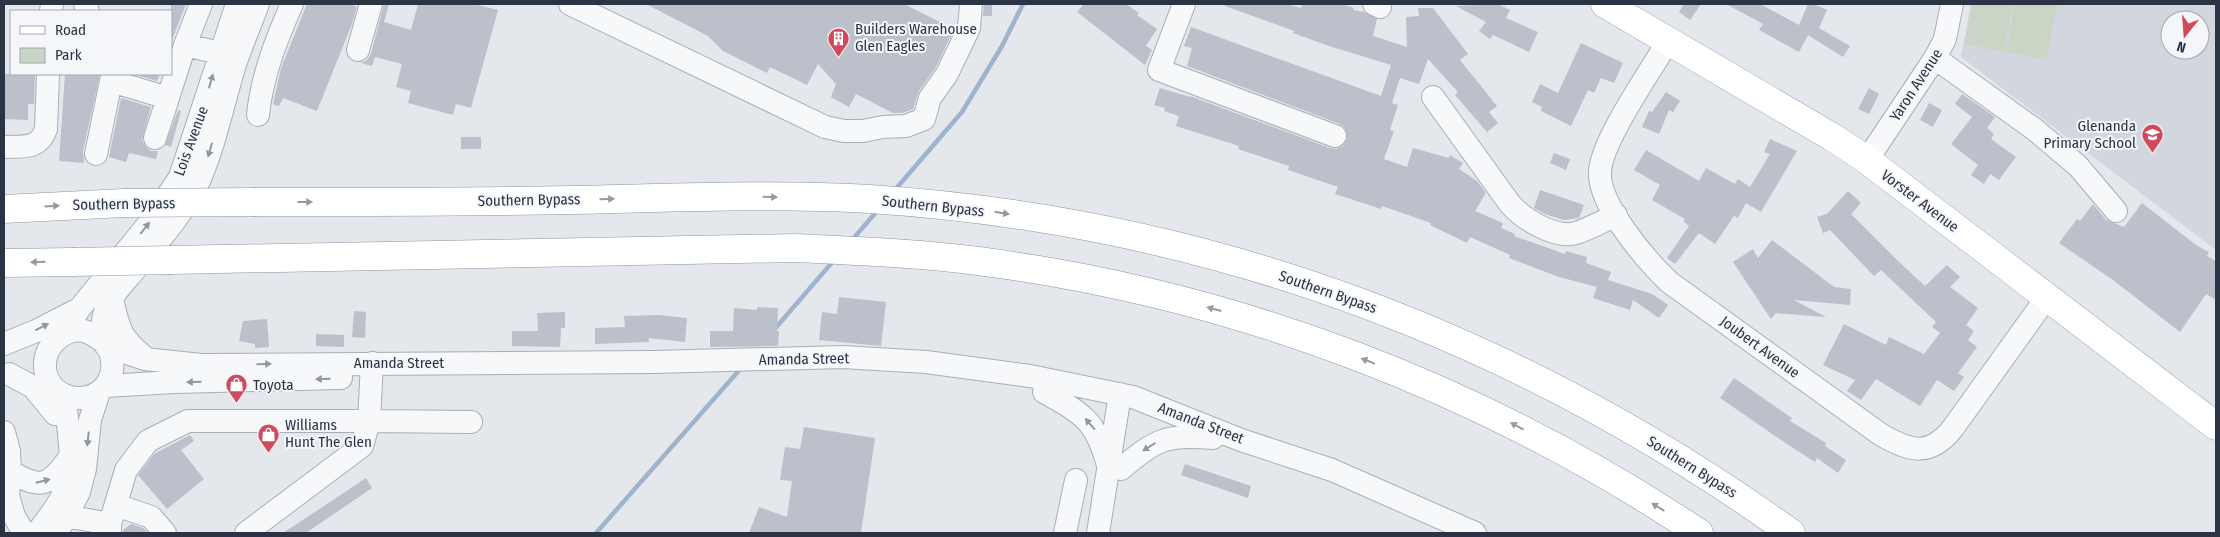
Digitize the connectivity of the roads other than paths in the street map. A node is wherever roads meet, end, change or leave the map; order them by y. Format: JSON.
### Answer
{"nodes":[{"id":1,"x":201,"y":4,"type":"edge"},
{"id":2,"x":237,"y":4,"type":"edge"},
{"id":3,"x":258,"y":4,"type":"edge"},
{"id":4,"x":292,"y":4,"type":"edge"},
{"id":5,"x":370,"y":4,"type":"edge"},
{"id":6,"x":570,"y":4,"type":"edge"},
{"id":7,"x":971,"y":4,"type":"edge"},
{"id":8,"x":1184,"y":4,"type":"edge"},
{"id":9,"x":1605,"y":4,"type":"edge"},
{"id":10,"x":1952,"y":4,"type":"edge"},
{"id":11,"x":1668,"y":41,"type":"junction"},
{"id":12,"x":186,"y":44,"type":"junction"},
{"id":13,"x":358,"y":50,"type":"dead end"},
{"id":14,"x":231,"y":58,"type":"junction"},
{"id":15,"x":1935,"y":58,"type":"junction"},
{"id":16,"x":266,"y":70,"type":"junction"},
{"id":17,"x":48,"y":75,"type":"edge"},
{"id":18,"x":112,"y":77,"type":"edge"},
{"id":19,"x":1433,"y":97,"type":"dead end"},
{"id":20,"x":168,"y":98,"type":"junction"},
{"id":21,"x":258,"y":115,"type":"dead end"},
{"id":22,"x":1335,"y":136,"type":"dead end"},
{"id":23,"x":155,"y":138,"type":"dead end"},
{"id":24,"x":4,"y":147,"type":"edge"},
{"id":25,"x":96,"y":154,"type":"dead end"},
{"id":26,"x":1866,"y":160,"type":"junction"},
{"id":27,"x":4,"y":209,"type":"edge"},
{"id":28,"x":2116,"y":211,"type":"dead end"},
{"id":29,"x":1616,"y":215,"type":"junction"},
{"id":30,"x":4,"y":262,"type":"edge"},
{"id":31,"x":2047,"y":297,"type":"junction"},
{"id":32,"x":112,"y":299,"type":"junction"},
{"id":33,"x":80,"y":308,"type":"junction"},
{"id":34,"x":57,"y":339,"type":"junction"},
{"id":35,"x":4,"y":344,"type":"edge"},
{"id":36,"x":105,"y":344,"type":"junction"},
{"id":37,"x":4,"y":351,"type":"edge"},
{"id":38,"x":145,"y":359,"type":"junction"},
{"id":39,"x":372,"y":370,"type":"junction"},
{"id":40,"x":7,"y":374,"type":"edge"},
{"id":41,"x":102,"y":389,"type":"junction"},
{"id":42,"x":57,"y":390,"type":"junction"},
{"id":43,"x":1044,"y":392,"type":"junction"},
{"id":44,"x":1125,"y":403,"type":"junction"},
{"id":45,"x":369,"y":422,"type":"junction"},
{"id":46,"x":471,"y":422,"type":"dead end"},
{"id":47,"x":2216,"y":426,"type":"edge"},
{"id":48,"x":4,"y":432,"type":"edge"},
{"id":49,"x":1213,"y":438,"type":"junction"},
{"id":50,"x":69,"y":449,"type":"junction"},
{"id":51,"x":1115,"y":468,"type":"junction"},
{"id":52,"x":10,"y":471,"type":"junction"},
{"id":53,"x":1076,"y":480,"type":"dead end"},
{"id":54,"x":79,"y":492,"type":"junction"},
{"id":55,"x":112,"y":520,"type":"edge"},
{"id":56,"x":61,"y":525,"type":"edge"},
{"id":57,"x":24,"y":533,"type":"edge"},
{"id":58,"x":37,"y":533,"type":"edge"},
{"id":59,"x":165,"y":533,"type":"edge"},
{"id":60,"x":246,"y":533,"type":"edge"},
{"id":61,"x":1066,"y":533,"type":"edge"},
{"id":62,"x":1098,"y":533,"type":"edge"},
{"id":63,"x":1112,"y":533,"type":"edge"},
{"id":64,"x":1458,"y":533,"type":"edge"},
{"id":65,"x":1475,"y":533,"type":"edge"},
{"id":66,"x":1699,"y":533,"type":"edge"},
{"id":67,"x":1791,"y":533,"type":"edge"}],
"edges":[{"from":1,"to":12,"type":"street"},
{"from":2,"to":14,"type":"street","name":"Lois Avenue"},
{"from":3,"to":14,"type":"street","name":"Lois Avenue"},
{"from":4,"to":16,"type":"street"},
{"from":5,"to":13,"type":"street"},
{"from":6,"to":7,"type":"street"},
{"from":8,"to":22,"type":"street"},
{"from":9,"to":11,"type":"main road","name":"Vorster Avenue"},
{"from":10,"to":15,"type":"street","name":"Yaron Avenue"},
{"from":11,"to":26,"type":"main road","name":"Vorster Avenue"},
{"from":11,"to":29,"type":"street","name":"Joubert Avenue"},
{"from":12,"to":14,"type":"street"},
{"from":12,"to":20,"type":"street"},
{"from":14,"to":16,"type":"street"},
{"from":14,"to":32,"type":"street","name":"Lois Avenue","one_way":true},
{"from":33,"to":14,"type":"street","name":"Lois Avenue","one_way":true},
{"from":15,"to":26,"type":"street","name":"Yaron Avenue"},
{"from":15,"to":28,"type":"street"},
{"from":16,"to":21,"type":"street"},
{"from":17,"to":24,"type":"street"},
{"from":18,"to":20,"type":"street"},
{"from":18,"to":25,"type":"street"},
{"from":19,"to":29,"type":"street"},
{"from":20,"to":23,"type":"street"},
{"from":26,"to":31,"type":"main road","name":"Vorster Avenue"},
{"from":27,"to":67,"type":"main road","name":"Southern Bypass","one_way":true,"bridge":true},
{"from":29,"to":31,"type":"street","name":"Joubert Avenue"},
{"from":66,"to":30,"type":"main road","one_way":true,"bridge":true},
{"from":31,"to":47,"type":"main road","name":"Vorster Avenue"},
{"from":32,"to":36,"type":"street","name":"Lois Avenue"},
{"from":32,"to":38,"type":"street"},
{"from":33,"to":34,"type":"street","name":"Lois Avenue"},
{"from":35,"to":33,"type":"street","one_way":true},
{"from":34,"to":36,"type":"street"},
{"from":34,"to":37,"type":"street"},
{"from":34,"to":42,"type":"street"},
{"from":36,"to":38,"type":"street","name":"Amanda Street"},
{"from":36,"to":41,"type":"street"},
{"from":38,"to":39,"type":"street","name":"Amanda Street","one_way":true},
{"from":39,"to":41,"type":"street","name":"Amanda Street","one_way":true},
{"from":39,"to":43,"type":"street","name":"Amanda Street"},
{"from":39,"to":44,"type":"street","name":"Amanda Street"},
{"from":39,"to":45,"type":"street"},
{"from":40,"to":42,"type":"street"},
{"from":40,"to":50,"type":"street"},
{"from":41,"to":42,"type":"street"},
{"from":41,"to":54,"type":"street","one_way":true},
{"from":42,"to":50,"type":"street"},
{"from":43,"to":44,"type":"street","name":"Amanda Street"},
{"from":51,"to":43,"type":"street","one_way":true},
{"from":44,"to":49,"type":"street","name":"Amanda Street"},
{"from":44,"to":51,"type":"street"},
{"from":44,"to":65,"type":"street","name":"Amanda Street"},
{"from":45,"to":46,"type":"street"},
{"from":45,"to":55,"type":"street"},
{"from":45,"to":60,"type":"street"},
{"from":48,"to":52,"type":"street"},
{"from":49,"to":51,"type":"street","one_way":true},
{"from":49,"to":64,"type":"street","name":"Amanda Street"},
{"from":52,"to":50,"type":"street","one_way":true},
{"from":50,"to":58,"type":"street"},
{"from":51,"to":62,"type":"street"},
{"from":51,"to":63,"type":"street"},
{"from":52,"to":57,"type":"street"},
{"from":53,"to":61,"type":"street"},
{"from":54,"to":55,"type":"street"},
{"from":54,"to":56,"type":"street"},
{"from":55,"to":56,"type":"street"},
{"from":55,"to":59,"type":"street"}]}
